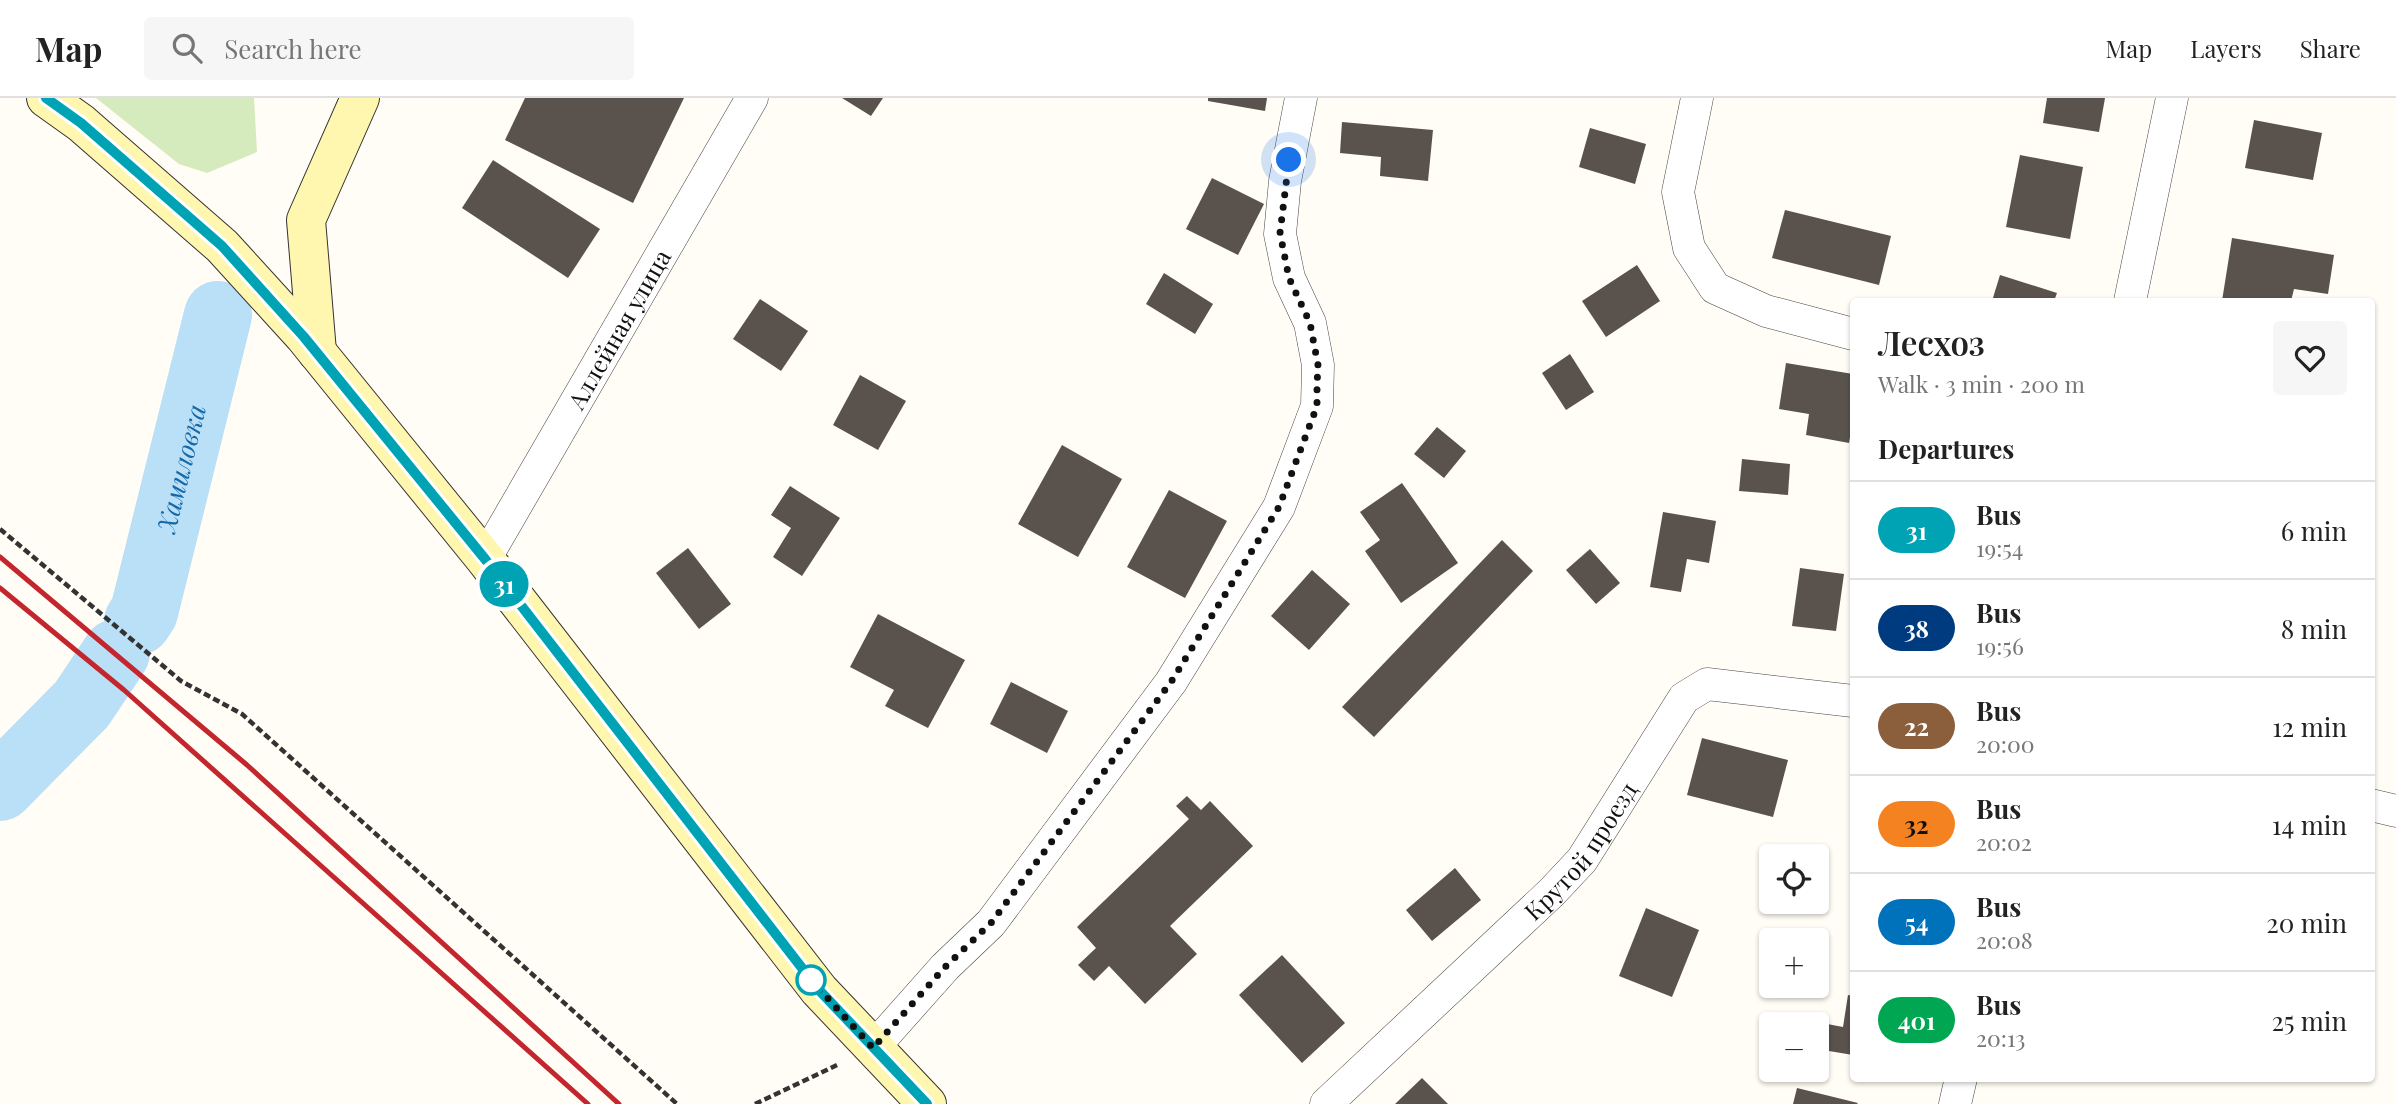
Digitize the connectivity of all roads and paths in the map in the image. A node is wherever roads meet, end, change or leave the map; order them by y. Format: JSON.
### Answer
{"nodes":[{"id":1,"x":46,"y":98,"type":"edge"},
{"id":2,"x":359,"y":98,"type":"edge"},
{"id":3,"x":752,"y":98,"type":"edge"},
{"id":4,"x":1301,"y":98,"type":"edge"},
{"id":5,"x":1697,"y":98,"type":"edge"},
{"id":6,"x":2172,"y":98,"type":"edge"},
{"id":7,"x":2131,"y":298,"type":"edge"},
{"id":8,"x":1850,"y":333,"type":"edge"},
{"id":9,"x":311,"y":344,"type":"junction"},
{"id":10,"x":0,"y":530,"type":"edge"},
{"id":11,"x":485,"y":559,"type":"junction"},
{"id":12,"x":1850,"y":701,"type":"edge"},
{"id":13,"x":2375,"y":807,"type":"edge"},
{"id":14,"x":2396,"y":811,"type":"edge"},
{"id":15,"x":873,"y":1048,"type":"junction"},
{"id":16,"x":1960,"y":1082,"type":"edge"},
{"id":17,"x":677,"y":1104,"type":"edge"},
{"id":18,"x":755,"y":1104,"type":"edge"},
{"id":19,"x":927,"y":1104,"type":"edge"},
{"id":20,"x":1326,"y":1104,"type":"edge"},
{"id":21,"x":1955,"y":1104,"type":"edge"}],
"edges":[{"from":1,"to":9,"type":"main road"},
{"from":2,"to":9,"type":"main road"},
{"from":3,"to":11,"type":"street","name":"Аллейная улица"},
{"from":4,"to":15,"type":"street"},
{"from":5,"to":8,"type":"street"},
{"from":6,"to":7,"type":"street"},
{"from":9,"to":11,"type":"main road"},
{"from":10,"to":17,"type":"path"},
{"from":11,"to":15,"type":"main road"},
{"from":12,"to":20,"type":"street","name":"Крутой проезд"},
{"from":13,"to":14,"type":"street"},
{"from":15,"to":18,"type":"path"},
{"from":15,"to":19,"type":"main road"},
{"from":16,"to":21,"type":"street"}]}
